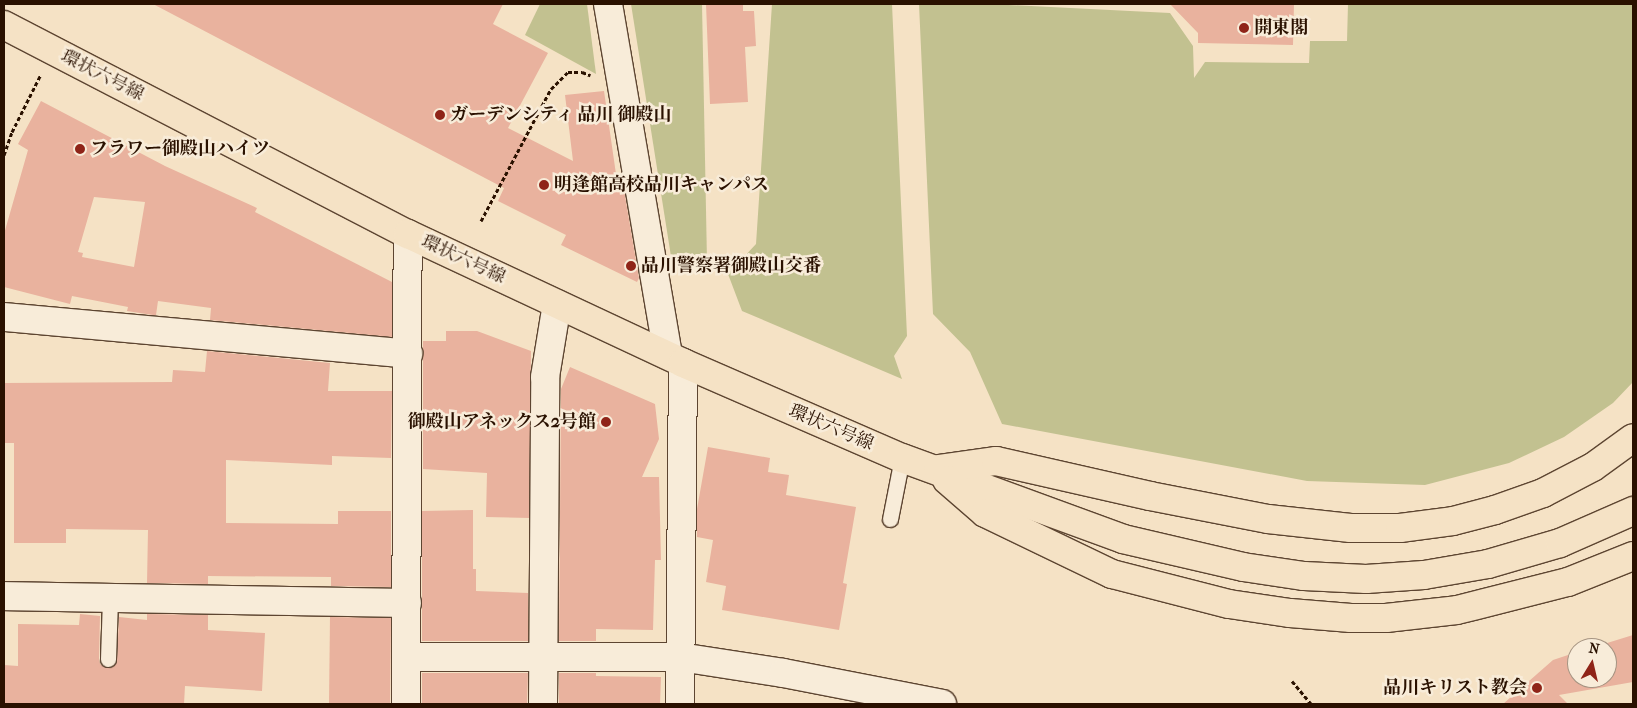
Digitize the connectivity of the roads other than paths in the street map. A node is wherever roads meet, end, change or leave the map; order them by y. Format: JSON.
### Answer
{"nodes":[{"id":1,"x":608,"y":4,"type":"edge"},
{"id":2,"x":4,"y":25,"type":"edge"},
{"id":3,"x":408,"y":234,"type":"junction"},
{"id":4,"x":557,"y":304,"type":"junction"},
{"id":5,"x":4,"y":318,"type":"edge"},
{"id":6,"x":408,"y":354,"type":"junction"},
{"id":7,"x":676,"y":359,"type":"junction"},
{"id":8,"x":1633,"y":438,"type":"edge"},
{"id":9,"x":902,"y":458,"type":"junction"},
{"id":10,"x":934,"y":469,"type":"junction"},
{"id":11,"x":1633,"y":511,"type":"edge"},
{"id":12,"x":890,"y":519,"type":"dead end"},
{"id":13,"x":1633,"y":556,"type":"edge"},
{"id":14,"x":4,"y":596,"type":"edge"},
{"id":15,"x":110,"y":598,"type":"junction"},
{"id":16,"x":406,"y":603,"type":"junction"},
{"id":17,"x":406,"y":657,"type":"junction"},
{"id":18,"x":543,"y":657,"type":"junction"},
{"id":19,"x":680,"y":657,"type":"junction"},
{"id":20,"x":108,"y":658,"type":"dead end"},
{"id":21,"x":864,"y":697,"type":"edge"},
{"id":22,"x":406,"y":704,"type":"edge"},
{"id":23,"x":543,"y":704,"type":"edge"},
{"id":24,"x":680,"y":704,"type":"edge"},
{"id":25,"x":942,"y":704,"type":"edge"}],
"edges":[{"from":1,"to":7,"type":"street"},
{"from":2,"to":3,"type":"main road","name":"環状六号線"},
{"from":3,"to":4,"type":"main road","name":"環状六号線"},
{"from":3,"to":6,"type":"street"},
{"from":4,"to":7,"type":"main road","name":"環状六号線"},
{"from":4,"to":18,"type":"street"},
{"from":5,"to":6,"type":"street"},
{"from":6,"to":16,"type":"street"},
{"from":7,"to":9,"type":"main road","name":"環状六号線"},
{"from":7,"to":19,"type":"street"},
{"from":8,"to":10,"type":"main road"},
{"from":9,"to":10,"type":"main road","name":"環状六号線"},
{"from":9,"to":12,"type":"lane"},
{"from":10,"to":11,"type":"main road","name":"環状六号線"},
{"from":10,"to":13,"type":"main road"},
{"from":14,"to":15,"type":"street"},
{"from":15,"to":16,"type":"street"},
{"from":15,"to":20,"type":"lane"},
{"from":16,"to":17,"type":"street"},
{"from":17,"to":18,"type":"street"},
{"from":17,"to":22,"type":"street"},
{"from":18,"to":19,"type":"street"},
{"from":18,"to":23,"type":"street"},
{"from":19,"to":21,"type":"street"},
{"from":19,"to":24,"type":"street"},
{"from":21,"to":25,"type":"street"}]}
